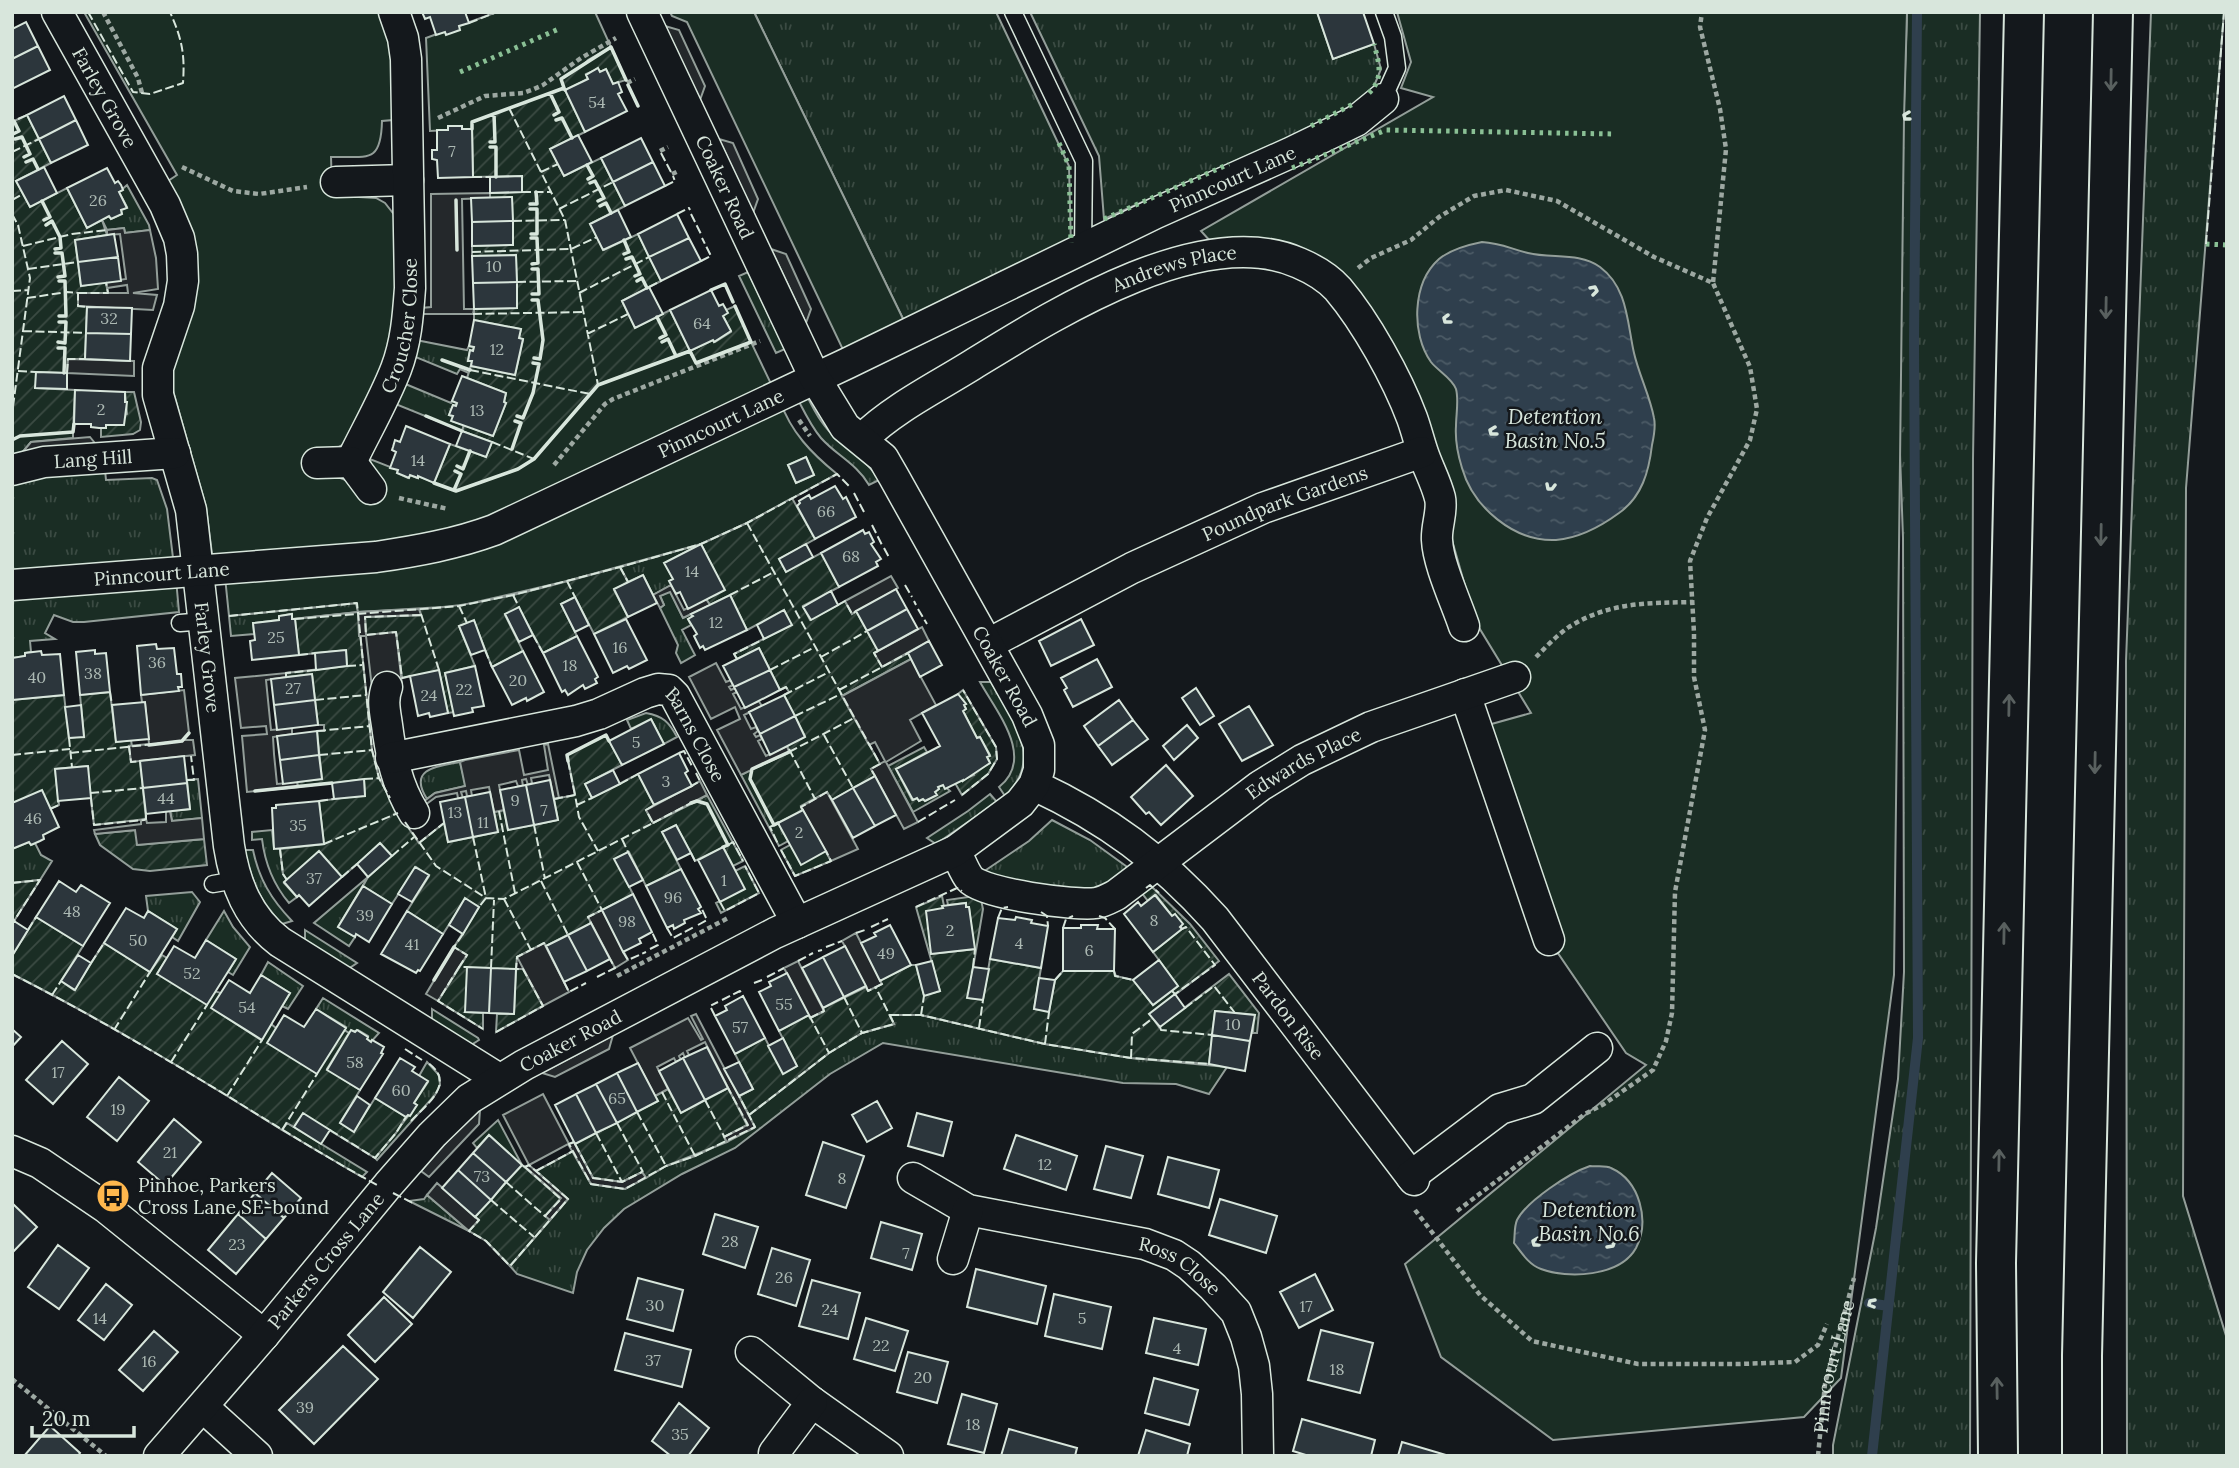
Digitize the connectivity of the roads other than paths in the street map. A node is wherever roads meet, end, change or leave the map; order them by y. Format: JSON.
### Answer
{"nodes":[{"id":1,"x":57,"y":12,"type":"edge"},
{"id":2,"x":394,"y":12,"type":"edge"},
{"id":3,"x":642,"y":12,"type":"edge"},
{"id":4,"x":1013,"y":12,"type":"edge"},
{"id":5,"x":1384,"y":12,"type":"edge"},
{"id":6,"x":2024,"y":12,"type":"edge"},
{"id":7,"x":2113,"y":12,"type":"edge"},
{"id":8,"x":1383,"y":99,"type":"joint"},
{"id":9,"x":408,"y":180,"type":"junction"},
{"id":10,"x":336,"y":182,"type":"road end"},
{"id":11,"x":1083,"y":248,"type":"junction"},
{"id":12,"x":815,"y":378,"type":"junction"},
{"id":13,"x":862,"y":439,"type":"junction"},
{"id":14,"x":1422,"y":452,"type":"junction"},
{"id":15,"x":175,"y":453,"type":"junction"},
{"id":16,"x":351,"y":462,"type":"junction"},
{"id":17,"x":317,"y":463,"type":"dead end"},
{"id":18,"x":12,"y":470,"type":"edge"},
{"id":19,"x":371,"y":489,"type":"road end"},
{"id":20,"x":199,"y":570,"type":"junction"},
{"id":21,"x":12,"y":585,"type":"edge"},
{"id":22,"x":1464,"y":626,"type":"dead end"},
{"id":23,"x":988,"y":644,"type":"junction"},
{"id":24,"x":1515,"y":677,"type":"road end"},
{"id":25,"x":387,"y":687,"type":"dead end"},
{"id":26,"x":1465,"y":694,"type":"junction"},
{"id":27,"x":391,"y":758,"type":"junction"},
{"id":28,"x":1034,"y":785,"type":"junction"},
{"id":29,"x":414,"y":813,"type":"dead end"},
{"id":30,"x":955,"y":850,"type":"junction"},
{"id":31,"x":1159,"y":862,"type":"junction"},
{"id":32,"x":797,"y":923,"type":"junction"},
{"id":33,"x":1549,"y":940,"type":"dead end"},
{"id":34,"x":1597,"y":1048,"type":"dead end"},
{"id":35,"x":499,"y":1079,"type":"junction"},
{"id":36,"x":12,"y":1151,"type":"edge"},
{"id":37,"x":913,"y":1178,"type":"dead end"},
{"id":38,"x":388,"y":1185,"type":"joint"},
{"id":39,"x":968,"y":1210,"type":"junction"},
{"id":40,"x":953,"y":1259,"type":"dead end"},
{"id":41,"x":264,"y":1335,"type":"junction"},
{"id":42,"x":751,"y":1352,"type":"dead end"},
{"id":43,"x":812,"y":1402,"type":"junction"},
{"id":44,"x":203,"y":1406,"type":"junction"},
{"id":45,"x":774,"y":1453,"type":"dead end"},
{"id":46,"x":159,"y":1456,"type":"edge"},
{"id":47,"x":257,"y":1456,"type":"edge"},
{"id":48,"x":888,"y":1456,"type":"edge"},
{"id":49,"x":1258,"y":1456,"type":"edge"},
{"id":50,"x":1998,"y":1456,"type":"edge"},
{"id":51,"x":2082,"y":1456,"type":"edge"}],
"edges":[{"from":1,"to":15,"type":"street","name":"Farley Grove"},
{"from":2,"to":9,"type":"street","name":"Croucher Close"},
{"from":3,"to":12,"type":"street","name":"Coaker Road"},
{"from":4,"to":11,"type":"lane"},
{"from":5,"to":8,"type":"lane"},
{"from":50,"to":6,"type":"highway","one_way":true},
{"from":7,"to":51,"type":"highway","one_way":true},
{"from":8,"to":11,"type":"street","name":"Pinncourt Lane"},
{"from":9,"to":10,"type":"street"},
{"from":9,"to":16,"type":"street","name":"Croucher Close"},
{"from":11,"to":12,"type":"street","name":"Pinncourt Lane"},
{"from":12,"to":13,"type":"street","name":"Coaker Road"},
{"from":12,"to":20,"type":"street","name":"Pinncourt Lane"},
{"from":13,"to":14,"type":"street","name":"Andrews Place"},
{"from":13,"to":23,"type":"street","name":"Coaker Road"},
{"from":14,"to":22,"type":"street"},
{"from":14,"to":23,"type":"street","name":"Poundpark Gardens"},
{"from":15,"to":18,"type":"street","name":"Lang Hill"},
{"from":15,"to":20,"type":"street","name":"Farley Grove"},
{"from":16,"to":17,"type":"street"},
{"from":16,"to":19,"type":"street"},
{"from":20,"to":21,"type":"street","name":"Pinncourt Lane"},
{"from":20,"to":35,"type":"street","name":"Farley Grove"},
{"from":23,"to":28,"type":"street","name":"Coaker Road"},
{"from":24,"to":26,"type":"street","name":"Edwards Place"},
{"from":25,"to":27,"type":"street"},
{"from":26,"to":31,"type":"street","name":"Edwards Place"},
{"from":26,"to":33,"type":"street"},
{"from":27,"to":29,"type":"street"},
{"from":27,"to":32,"type":"street","name":"Barns Close"},
{"from":28,"to":30,"type":"street","name":"Coaker Road"},
{"from":28,"to":31,"type":"street","name":"Pardon Rise"},
{"from":30,"to":31,"type":"street"},
{"from":30,"to":32,"type":"street","name":"Coaker Road"},
{"from":31,"to":34,"type":"street","name":"Pardon Rise"},
{"from":32,"to":35,"type":"street","name":"Coaker Road"},
{"from":35,"to":38,"type":"street","name":"Coaker Road"},
{"from":36,"to":41,"type":"street","name":"Parkers Cross Lane"},
{"from":37,"to":39,"type":"street","name":"Ross Close"},
{"from":38,"to":41,"type":"street","name":"Parkers Cross Lane"},
{"from":39,"to":40,"type":"street"},
{"from":39,"to":49,"type":"street","name":"Ross Close"},
{"from":41,"to":44,"type":"street","name":"Parkers Cross Lane"},
{"from":42,"to":43,"type":"street"},
{"from":43,"to":45,"type":"street"},
{"from":43,"to":48,"type":"street"},
{"from":44,"to":46,"type":"street","name":"Parkers Cross Lane"},
{"from":44,"to":47,"type":"street"}]}
